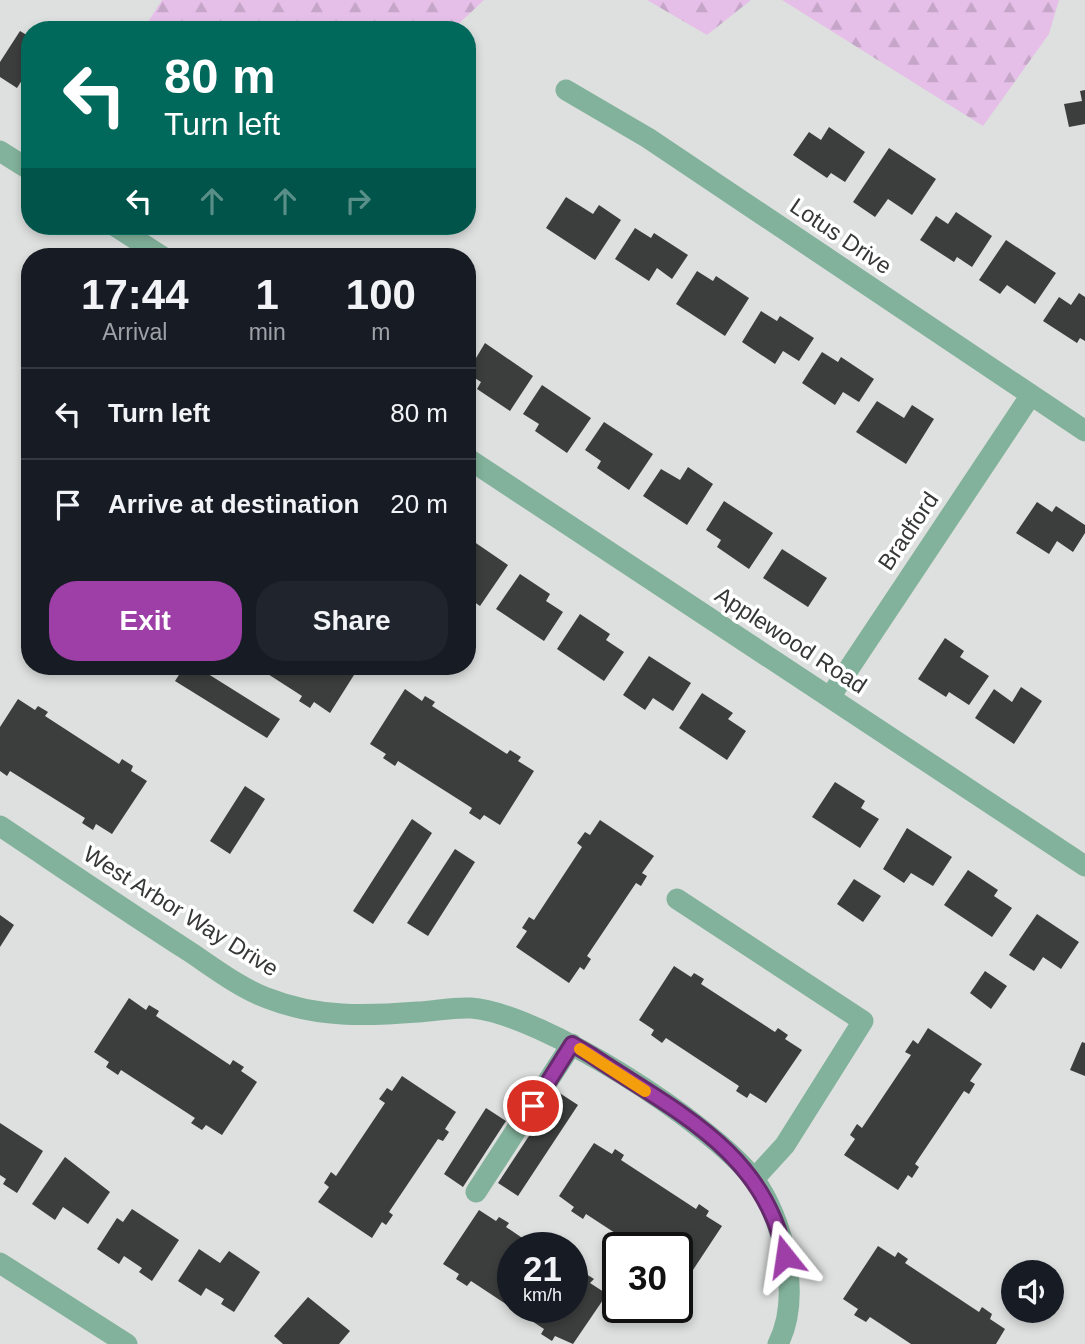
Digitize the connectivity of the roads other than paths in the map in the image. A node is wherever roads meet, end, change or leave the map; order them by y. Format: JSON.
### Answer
{"nodes":[{"id":1,"x":566,"y":90,"type":"dead end"},
{"id":2,"x":0,"y":151,"type":"edge"},
{"id":3,"x":21,"y":164,"type":"edge"},
{"id":4,"x":129,"y":235,"type":"edge"},
{"id":5,"x":149,"y":248,"type":"edge"},
{"id":6,"x":1031,"y":395,"type":"junction"},
{"id":7,"x":1085,"y":431,"type":"edge"},
{"id":8,"x":476,"y":464,"type":"edge"},
{"id":9,"x":830,"y":697,"type":"junction"},
{"id":10,"x":0,"y":826,"type":"edge"},
{"id":11,"x":1085,"y":866,"type":"edge"},
{"id":12,"x":677,"y":899,"type":"dead end"},
{"id":13,"x":572,"y":1044,"type":"junction"},
{"id":14,"x":754,"y":1179,"type":"junction"},
{"id":15,"x":476,"y":1192,"type":"dead end"},
{"id":16,"x":0,"y":1263,"type":"edge"},
{"id":17,"x":783,"y":1342,"type":"edge"},
{"id":18,"x":127,"y":1344,"type":"edge"}],
"edges":[{"from":1,"to":6,"type":"street","name":"Lotus Drive"},
{"from":2,"to":3,"type":"street"},
{"from":4,"to":5,"type":"street"},
{"from":6,"to":7,"type":"street","name":"Lotus Drive"},
{"from":6,"to":9,"type":"street","name":"Bradford"},
{"from":8,"to":9,"type":"street","name":"Applewood Road"},
{"from":9,"to":11,"type":"street","name":"Applewood Road"},
{"from":10,"to":13,"type":"street","name":"West Arbor Way Drive"},
{"from":12,"to":14,"type":"street"},
{"from":13,"to":14,"type":"street","name":"West Arbor Way Drive"},
{"from":13,"to":15,"type":"street"},
{"from":14,"to":17,"type":"street","name":"West Arbor Way Drive"},
{"from":16,"to":18,"type":"street"}]}
